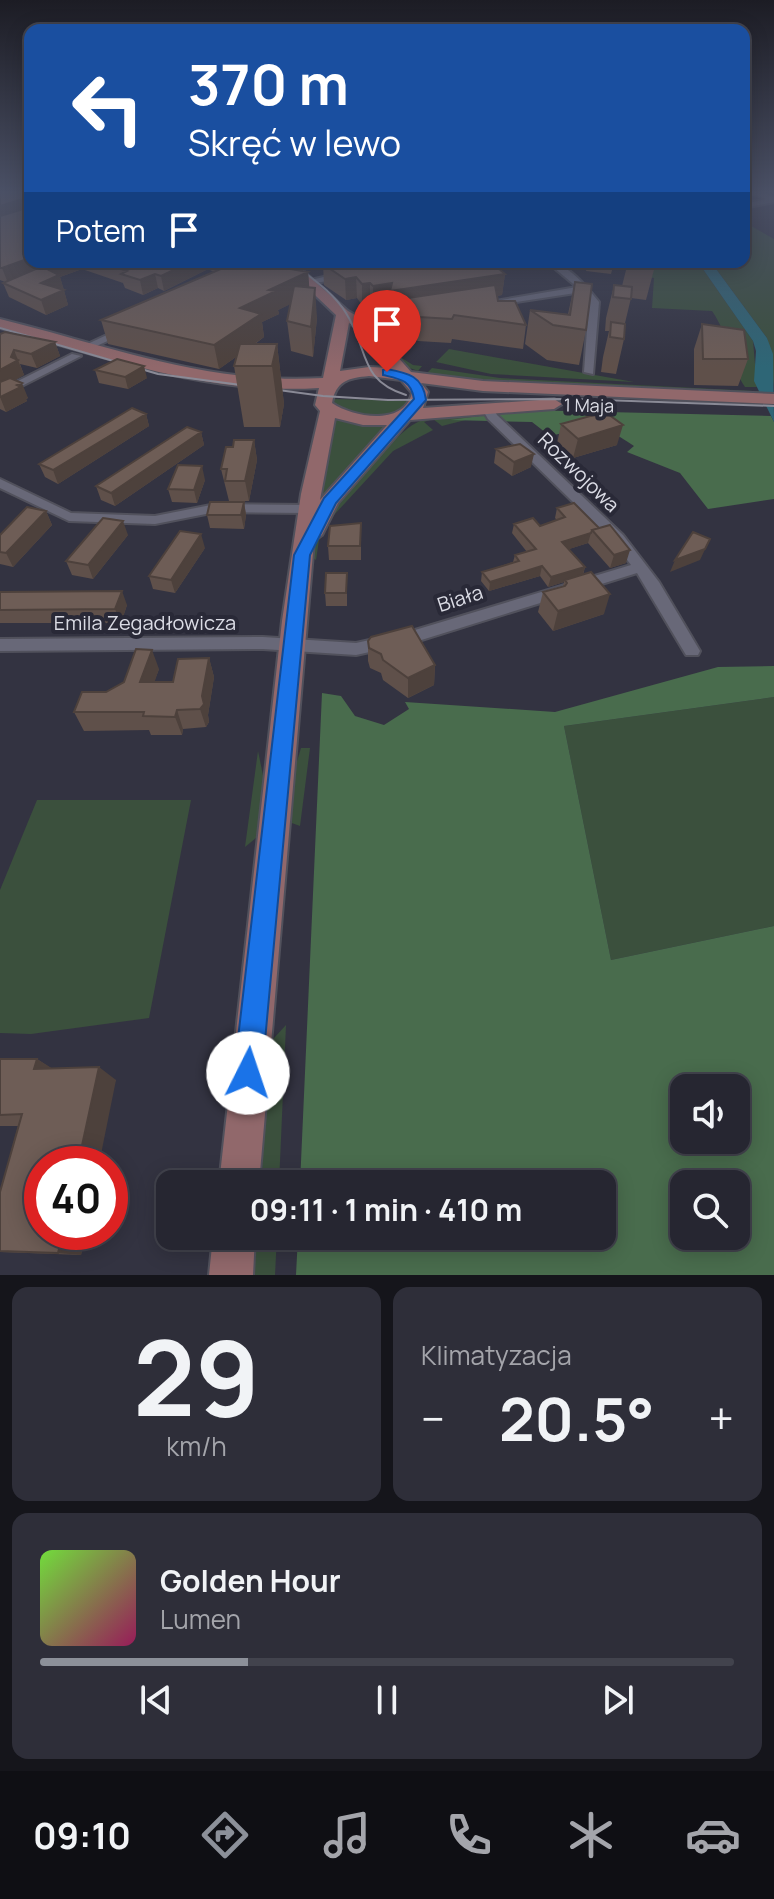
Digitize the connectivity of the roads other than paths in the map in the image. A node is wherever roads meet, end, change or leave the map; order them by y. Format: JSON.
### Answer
{"nodes":[{"id":1,"x":292,"y":268,"type":"edge"},
{"id":2,"x":558,"y":268,"type":"edge"},
{"id":3,"x":361,"y":273,"type":"edge"},
{"id":4,"x":308,"y":286,"type":"junction"},
{"id":5,"x":584,"y":289,"type":"junction"},
{"id":6,"x":475,"y":305,"type":"edge"},
{"id":7,"x":343,"y":314,"type":"junction"},
{"id":8,"x":0,"y":323,"type":"edge"},
{"id":9,"x":136,"y":324,"type":"edge"},
{"id":10,"x":0,"y":334,"type":"edge"},
{"id":11,"x":80,"y":352,"type":"junction"},
{"id":12,"x":589,"y":372,"type":"dead end"},
{"id":13,"x":408,"y":377,"type":"junction"},
{"id":14,"x":330,"y":382,"type":"junction"},
{"id":15,"x":0,"y":394,"type":"edge"},
{"id":16,"x":774,"y":399,"type":"edge"},
{"id":17,"x":749,"y":404,"type":"junction"},
{"id":18,"x":487,"y":407,"type":"junction"},
{"id":19,"x":326,"y":408,"type":"junction"},
{"id":20,"x":774,"y":411,"type":"edge"},
{"id":21,"x":405,"y":415,"type":"junction"},
{"id":22,"x":0,"y":483,"type":"edge"},
{"id":23,"x":309,"y":509,"type":"junction"},
{"id":24,"x":302,"y":555,"type":"junction"},
{"id":25,"x":641,"y":567,"type":"junction"},
{"id":26,"x":291,"y":644,"type":"junction"},
{"id":27,"x":0,"y":645,"type":"edge"},
{"id":28,"x":692,"y":651,"type":"dead end"},
{"id":29,"x":240,"y":1170,"type":"edge"},
{"id":30,"x":233,"y":1250,"type":"edge"},
{"id":31,"x":231,"y":1275,"type":"edge"}],
"edges":[{"from":1,"to":4,"type":"main road"},
{"from":2,"to":5,"type":"street"},
{"from":3,"to":4,"type":"street"},
{"from":4,"to":7,"type":"main road"},
{"from":5,"to":6,"type":"street"},
{"from":5,"to":12,"type":"street"},
{"from":7,"to":13,"type":"main road"},
{"from":7,"to":14,"type":"main road"},
{"from":8,"to":11,"type":"main road"},
{"from":9,"to":11,"type":"street"},
{"from":10,"to":11,"type":"main road"},
{"from":11,"to":14,"type":"main road","name":"1 Maja"},
{"from":11,"to":15,"type":"street"},
{"from":11,"to":19,"type":"main road","name":"1 Maja"},
{"from":13,"to":14,"type":"main road","name":"1 Maja"},
{"from":13,"to":17,"type":"main road","name":"1 Maja"},
{"from":13,"to":21,"type":"main road"},
{"from":14,"to":19,"type":"main road"},
{"from":16,"to":17,"type":"main road","name":"1 Maja"},
{"from":17,"to":18,"type":"main road","name":"1 Maja"},
{"from":17,"to":20,"type":"main road","name":"1 Maja"},
{"from":18,"to":21,"type":"main road","name":"1 Maja"},
{"from":18,"to":25,"type":"street","name":"Rozwojowa"},
{"from":19,"to":21,"type":"main road","name":"1 Maja"},
{"from":19,"to":23,"type":"main road"},
{"from":21,"to":24,"type":"main road"},
{"from":22,"to":23,"type":"street"},
{"from":23,"to":24,"type":"main road"},
{"from":24,"to":26,"type":"main road"},
{"from":25,"to":26,"type":"street","name":"Biała"},
{"from":25,"to":28,"type":"street","name":"Rozwojowa"},
{"from":26,"to":27,"type":"street","name":"Emila Zegadłowicza"},
{"from":26,"to":29,"type":"main road"},
{"from":30,"to":31,"type":"main road"}]}
